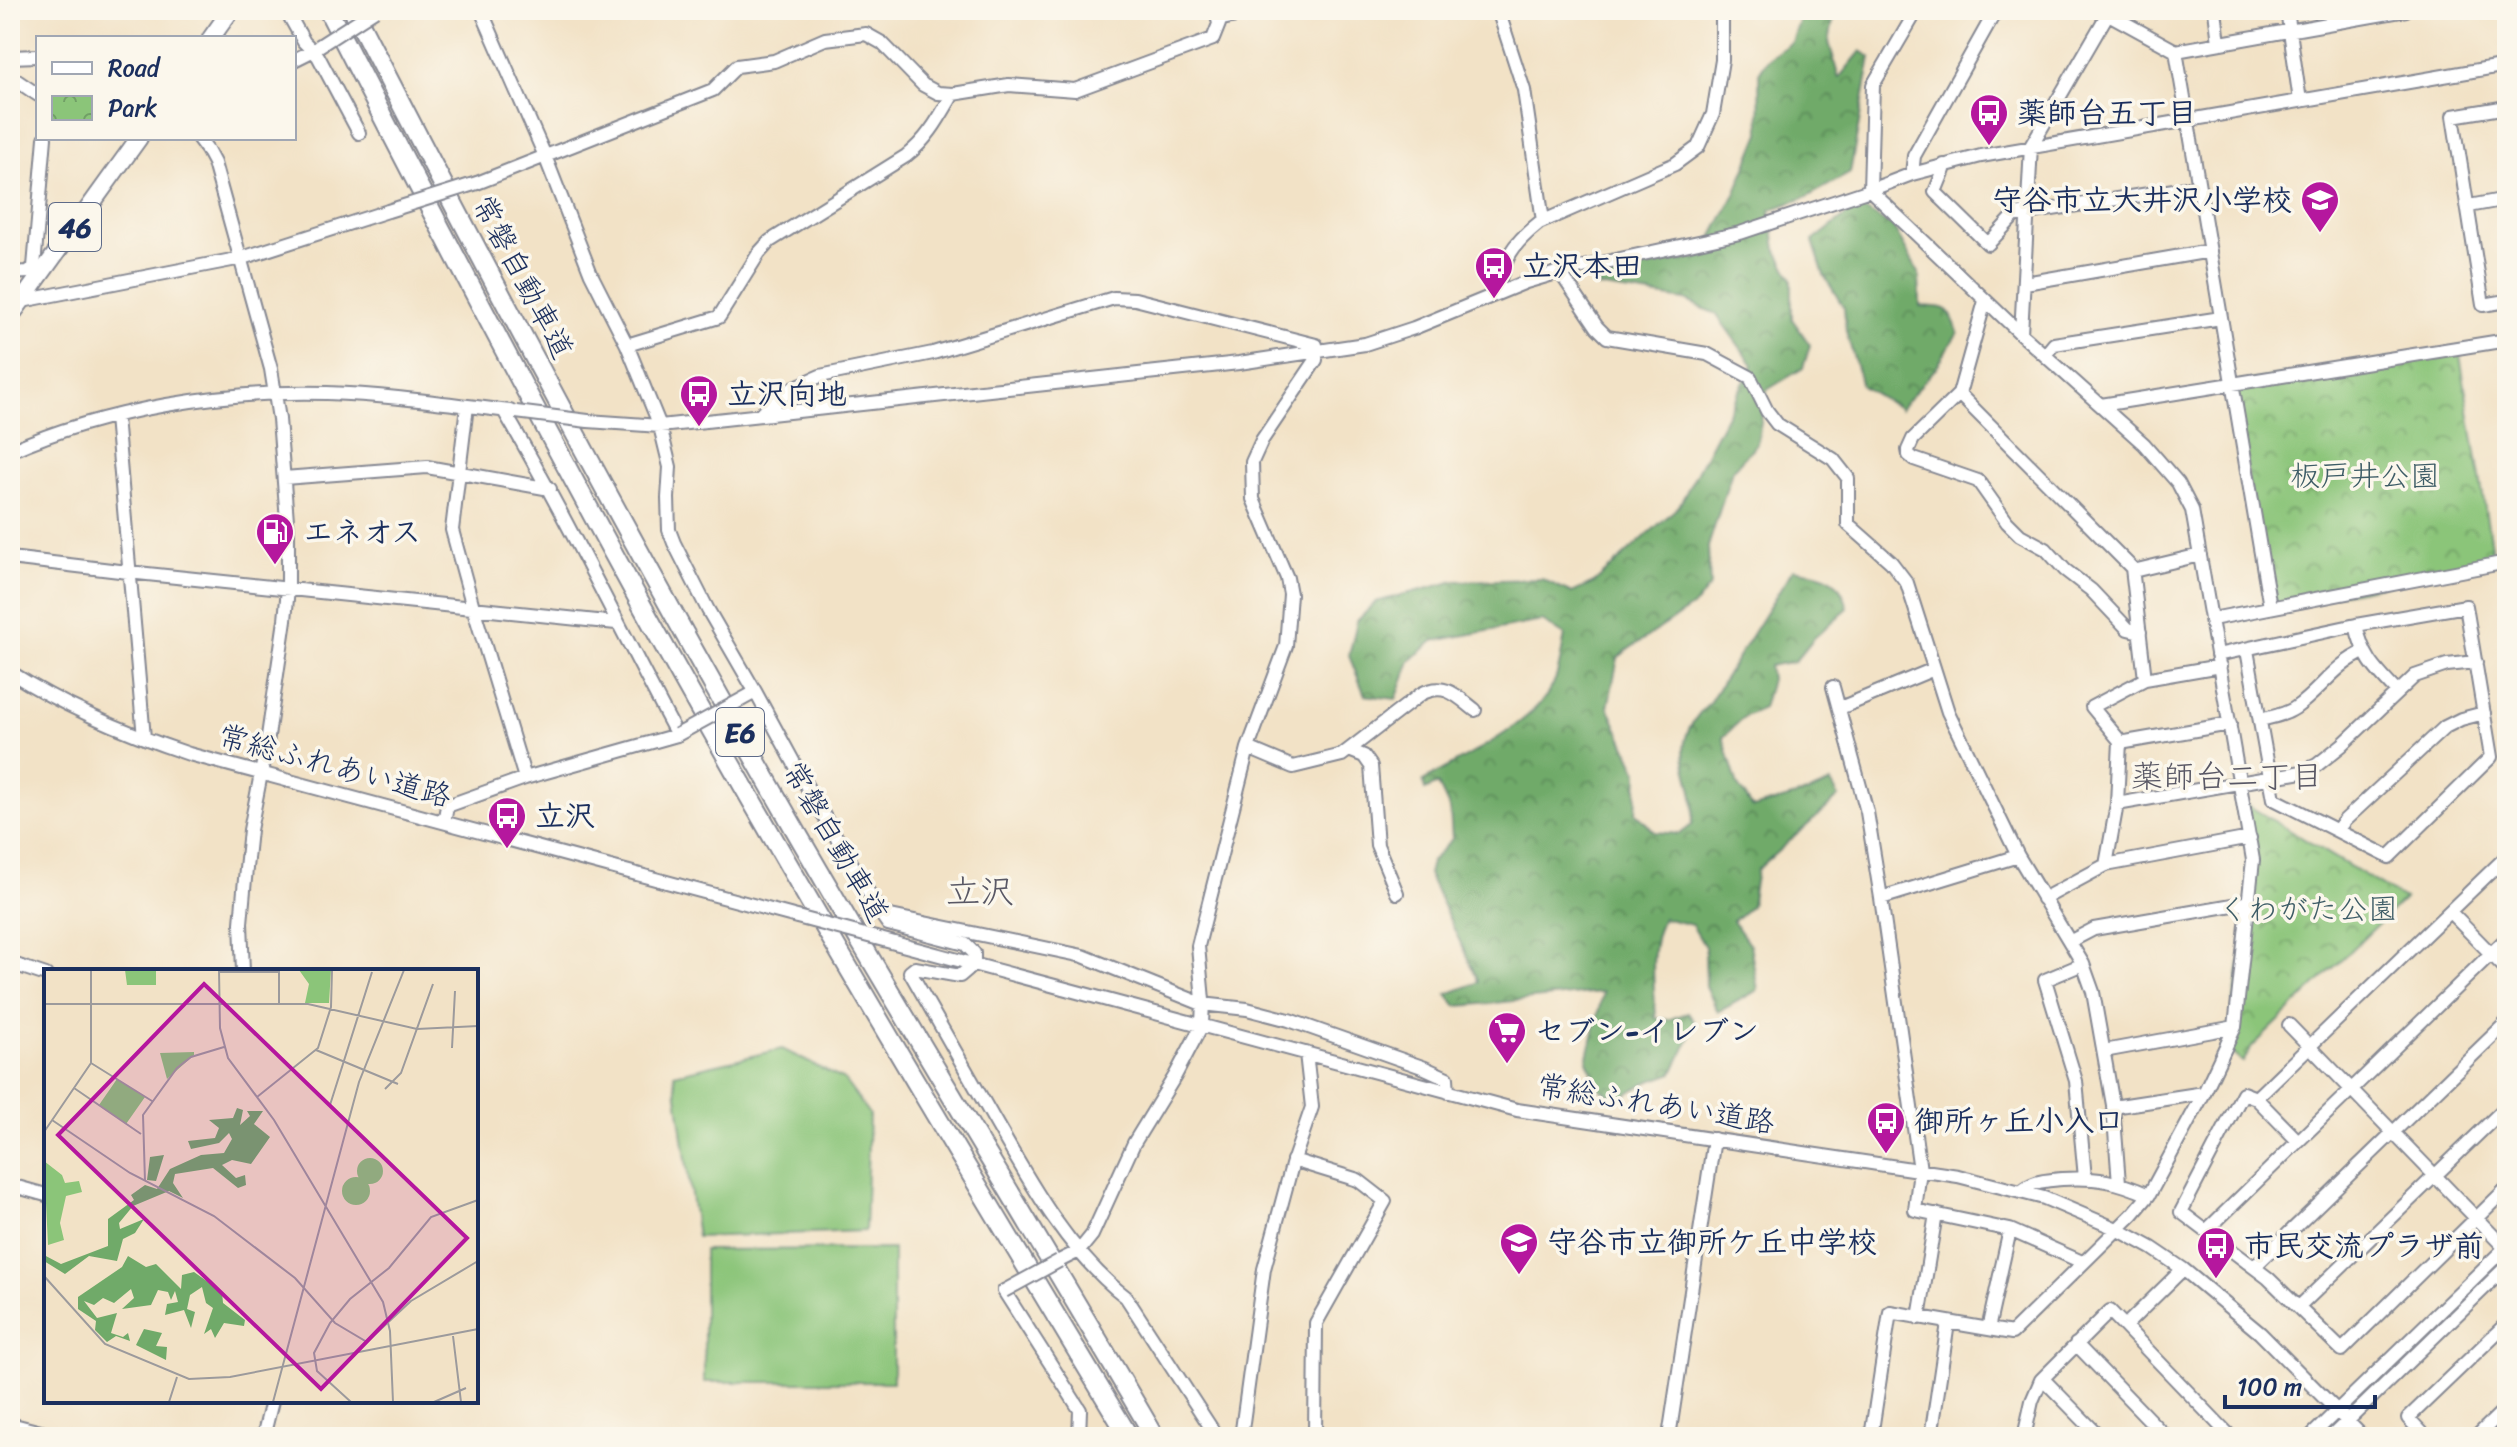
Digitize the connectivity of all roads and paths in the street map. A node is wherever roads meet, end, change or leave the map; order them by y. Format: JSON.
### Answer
{"nodes":[{"id":1,"x":231,"y":10,"type":"edge"},
{"id":2,"x":286,"y":10,"type":"edge"},
{"id":3,"x":328,"y":10,"type":"edge"},
{"id":4,"x":353,"y":10,"type":"edge"},
{"id":5,"x":375,"y":10,"type":"edge"},
{"id":6,"x":481,"y":10,"type":"edge"},
{"id":7,"x":1262,"y":10,"type":"edge"},
{"id":8,"x":1498,"y":10,"type":"edge"},
{"id":9,"x":1722,"y":10,"type":"edge"},
{"id":10,"x":1917,"y":10,"type":"edge"},
{"id":11,"x":1996,"y":10,"type":"edge"},
{"id":12,"x":2215,"y":10,"type":"edge"},
{"id":13,"x":2287,"y":10,"type":"edge"},
{"id":14,"x":2406,"y":10,"type":"edge"},
{"id":15,"x":2106,"y":11,"type":"edge"},
{"id":16,"x":2359,"y":14,"type":"edge"},
{"id":17,"x":1217,"y":15,"type":"edge"},
{"id":18,"x":2291,"y":30,"type":"junction"},
{"id":19,"x":212,"y":36,"type":"edge"},
{"id":20,"x":2219,"y":43,"type":"junction"},
{"id":21,"x":315,"y":49,"type":"junction"},
{"id":22,"x":2176,"y":51,"type":"junction"},
{"id":23,"x":36,"y":56,"type":"edge"},
{"id":24,"x":10,"y":57,"type":"edge"},
{"id":25,"x":296,"y":59,"type":"edge"},
{"id":26,"x":2507,"y":65,"type":"edge"},
{"id":27,"x":10,"y":76,"type":"edge"},
{"id":28,"x":36,"y":94,"type":"edge"},
{"id":29,"x":953,"y":94,"type":"junction"},
{"id":30,"x":2300,"y":101,"type":"junction"},
{"id":31,"x":2507,"y":107,"type":"edge"},
{"id":32,"x":2188,"y":119,"type":"junction"},
{"id":33,"x":359,"y":133,"type":"dead end"},
{"id":34,"x":45,"y":140,"type":"edge"},
{"id":35,"x":137,"y":140,"type":"edge"},
{"id":36,"x":199,"y":140,"type":"edge"},
{"id":37,"x":2031,"y":146,"type":"junction"},
{"id":38,"x":545,"y":156,"type":"junction"},
{"id":39,"x":1944,"y":165,"type":"junction"},
{"id":40,"x":1912,"y":174,"type":"junction"},
{"id":41,"x":2199,"y":186,"type":"junction"},
{"id":42,"x":1870,"y":190,"type":"junction"},
{"id":43,"x":2507,"y":199,"type":"edge"},
{"id":44,"x":2469,"y":206,"type":"junction"},
{"id":45,"x":2026,"y":213,"type":"junction"},
{"id":46,"x":1543,"y":221,"type":"junction"},
{"id":47,"x":2210,"y":251,"type":"junction"},
{"id":48,"x":242,"y":258,"type":"junction"},
{"id":49,"x":38,"y":270,"type":"junction"},
{"id":50,"x":1560,"y":272,"type":"junction"},
{"id":51,"x":10,"y":273,"type":"edge"},
{"id":52,"x":2025,"y":283,"type":"junction"},
{"id":53,"x":1496,"y":292,"type":"junction"},
{"id":54,"x":22,"y":301,"type":"junction"},
{"id":55,"x":1985,"y":301,"type":"junction"},
{"id":56,"x":2507,"y":301,"type":"edge"},
{"id":57,"x":10,"y":317,"type":"edge"},
{"id":58,"x":2221,"y":318,"type":"junction"},
{"id":59,"x":2021,"y":334,"type":"junction"},
{"id":60,"x":2507,"y":340,"type":"edge"},
{"id":61,"x":627,"y":345,"type":"junction"},
{"id":62,"x":1317,"y":352,"type":"junction"},
{"id":63,"x":2045,"y":355,"type":"junction"},
{"id":64,"x":10,"y":359,"type":"edge"},
{"id":65,"x":10,"y":382,"type":"edge"},
{"id":66,"x":2232,"y":383,"type":"junction"},
{"id":67,"x":274,"y":393,"type":"junction"},
{"id":68,"x":1959,"y":394,"type":"junction"},
{"id":69,"x":2101,"y":405,"type":"junction"},
{"id":70,"x":467,"y":406,"type":"junction"},
{"id":71,"x":510,"y":411,"type":"junction"},
{"id":72,"x":760,"y":415,"type":"junction"},
{"id":73,"x":116,"y":417,"type":"junction"},
{"id":74,"x":660,"y":426,"type":"junction"},
{"id":75,"x":10,"y":451,"type":"edge"},
{"id":76,"x":459,"y":473,"type":"junction"},
{"id":77,"x":284,"y":478,"type":"junction"},
{"id":78,"x":550,"y":489,"type":"junction"},
{"id":79,"x":2200,"y":555,"type":"junction"},
{"id":80,"x":10,"y":558,"type":"edge"},
{"id":81,"x":2507,"y":562,"type":"edge"},
{"id":82,"x":2133,"y":571,"type":"junction"},
{"id":83,"x":128,"y":572,"type":"junction"},
{"id":84,"x":288,"y":588,"type":"junction"},
{"id":85,"x":473,"y":607,"type":"junction"},
{"id":86,"x":2270,"y":607,"type":"junction"},
{"id":87,"x":2212,"y":619,"type":"junction"},
{"id":88,"x":616,"y":623,"type":"junction"},
{"id":89,"x":2356,"y":625,"type":"junction"},
{"id":90,"x":2140,"y":632,"type":"junction"},
{"id":91,"x":2247,"y":650,"type":"junction"},
{"id":92,"x":2364,"y":652,"type":"junction"},
{"id":93,"x":2219,"y":660,"type":"junction"},
{"id":94,"x":2476,"y":662,"type":"junction"},
{"id":95,"x":1934,"y":669,"type":"junction"},
{"id":96,"x":10,"y":672,"type":"edge"},
{"id":97,"x":2145,"y":679,"type":"junction"},
{"id":98,"x":1833,"y":687,"type":"dead end"},
{"id":99,"x":2396,"y":691,"type":"junction"},
{"id":100,"x":753,"y":694,"type":"junction"},
{"id":101,"x":1840,"y":708,"type":"junction"},
{"id":102,"x":1475,"y":710,"type":"dead end"},
{"id":103,"x":2484,"y":713,"type":"junction"},
{"id":104,"x":2260,"y":720,"type":"junction"},
{"id":105,"x":2230,"y":724,"type":"junction"},
{"id":106,"x":677,"y":735,"type":"junction"},
{"id":107,"x":144,"y":738,"type":"junction"},
{"id":108,"x":2120,"y":743,"type":"junction"},
{"id":109,"x":1248,"y":748,"type":"junction"},
{"id":110,"x":1349,"y":750,"type":"junction"},
{"id":111,"x":261,"y":774,"type":"junction"},
{"id":112,"x":525,"y":778,"type":"junction"},
{"id":113,"x":2270,"y":779,"type":"junction"},
{"id":114,"x":2240,"y":781,"type":"junction"},
{"id":115,"x":2117,"y":804,"type":"junction"},
{"id":116,"x":444,"y":822,"type":"junction"},
{"id":117,"x":2337,"y":830,"type":"junction"},
{"id":118,"x":2250,"y":838,"type":"junction"},
{"id":119,"x":2018,"y":856,"type":"junction"},
{"id":120,"x":2507,"y":856,"type":"edge"},
{"id":121,"x":2106,"y":865,"type":"junction"},
{"id":122,"x":1397,"y":893,"type":"dead end"},
{"id":123,"x":1881,"y":898,"type":"junction"},
{"id":124,"x":2043,"y":899,"type":"junction"},
{"id":125,"x":2250,"y":902,"type":"junction"},
{"id":126,"x":2450,"y":912,"type":"junction"},
{"id":127,"x":881,"y":914,"type":"junction"},
{"id":128,"x":2507,"y":938,"type":"edge"},
{"id":129,"x":2071,"y":941,"type":"junction"},
{"id":130,"x":2491,"y":954,"type":"junction"},
{"id":131,"x":10,"y":963,"type":"edge"},
{"id":132,"x":974,"y":964,"type":"junction"},
{"id":133,"x":2083,"y":964,"type":"junction"},
{"id":134,"x":243,"y":969,"type":"edge"},
{"id":135,"x":2507,"y":970,"type":"edge"},
{"id":136,"x":44,"y":974,"type":"edge"},
{"id":137,"x":1202,"y":1004,"type":"junction"},
{"id":138,"x":2507,"y":1022,"type":"edge"},
{"id":139,"x":1202,"y":1025,"type":"junction"},
{"id":140,"x":2289,"y":1025,"type":"dead end"},
{"id":141,"x":2235,"y":1027,"type":"junction"},
{"id":142,"x":2309,"y":1046,"type":"junction"},
{"id":143,"x":2104,"y":1051,"type":"junction"},
{"id":144,"x":1306,"y":1053,"type":"junction"},
{"id":145,"x":2351,"y":1089,"type":"junction"},
{"id":146,"x":1448,"y":1092,"type":"junction"},
{"id":147,"x":2204,"y":1093,"type":"junction"},
{"id":148,"x":2256,"y":1098,"type":"junction"},
{"id":149,"x":2507,"y":1106,"type":"edge"},
{"id":150,"x":2113,"y":1107,"type":"junction"},
{"id":151,"x":2393,"y":1132,"type":"junction"},
{"id":152,"x":1714,"y":1139,"type":"junction"},
{"id":153,"x":2298,"y":1141,"type":"junction"},
{"id":154,"x":1293,"y":1160,"type":"junction"},
{"id":155,"x":1920,"y":1170,"type":"junction"},
{"id":156,"x":2435,"y":1176,"type":"junction"},
{"id":157,"x":2085,"y":1178,"type":"junction"},
{"id":158,"x":2119,"y":1183,"type":"junction"},
{"id":159,"x":10,"y":1185,"type":"edge"},
{"id":160,"x":2507,"y":1188,"type":"edge"},
{"id":161,"x":2021,"y":1192,"type":"junction"},
{"id":162,"x":44,"y":1194,"type":"edge"},
{"id":163,"x":2149,"y":1195,"type":"junction"},
{"id":164,"x":1936,"y":1214,"type":"junction"},
{"id":165,"x":2476,"y":1218,"type":"junction"},
{"id":166,"x":2117,"y":1229,"type":"junction"},
{"id":167,"x":2010,"y":1230,"type":"junction"},
{"id":168,"x":2206,"y":1231,"type":"junction"},
{"id":169,"x":2506,"y":1247,"type":"edge"},
{"id":170,"x":1079,"y":1251,"type":"junction"},
{"id":171,"x":2082,"y":1262,"type":"junction"},
{"id":172,"x":2507,"y":1266,"type":"edge"},
{"id":173,"x":2254,"y":1267,"type":"junction"},
{"id":174,"x":2183,"y":1269,"type":"junction"},
{"id":175,"x":2299,"y":1307,"type":"junction"},
{"id":176,"x":1919,"y":1318,"type":"junction"},
{"id":177,"x":1948,"y":1323,"type":"junction"},
{"id":178,"x":2507,"y":1323,"type":"edge"},
{"id":179,"x":2125,"y":1326,"type":"junction"},
{"id":180,"x":1988,"y":1329,"type":"junction"},
{"id":181,"x":2076,"y":1344,"type":"junction"},
{"id":182,"x":2041,"y":1380,"type":"junction"},
{"id":183,"x":272,"y":1403,"type":"edge"},
{"id":184,"x":2507,"y":1407,"type":"edge"},
{"id":185,"x":2337,"y":1410,"type":"junction"},
{"id":186,"x":2347,"y":1421,"type":"junction"},
{"id":187,"x":10,"y":1424,"type":"edge"},
{"id":188,"x":60,"y":1437,"type":"edge"},
{"id":189,"x":263,"y":1437,"type":"edge"},
{"id":190,"x":1079,"y":1437,"type":"edge"},
{"id":191,"x":1129,"y":1437,"type":"edge"},
{"id":192,"x":1155,"y":1437,"type":"edge"},
{"id":193,"x":1217,"y":1437,"type":"edge"},
{"id":194,"x":1241,"y":1437,"type":"edge"},
{"id":195,"x":1315,"y":1437,"type":"edge"},
{"id":196,"x":1669,"y":1437,"type":"edge"},
{"id":197,"x":1871,"y":1437,"type":"edge"},
{"id":198,"x":1931,"y":1437,"type":"edge"},
{"id":199,"x":2024,"y":1437,"type":"edge"},
{"id":200,"x":2100,"y":1437,"type":"edge"},
{"id":201,"x":2166,"y":1437,"type":"edge"},
{"id":202,"x":2231,"y":1437,"type":"edge"},
{"id":203,"x":2310,"y":1437,"type":"edge"},
{"id":204,"x":2331,"y":1437,"type":"edge"},
{"id":205,"x":2363,"y":1437,"type":"edge"},
{"id":206,"x":2426,"y":1437,"type":"edge"},
{"id":207,"x":2476,"y":1437,"type":"edge"}],
"edges":[{"from":1,"to":19,"type":"main road"},
{"from":2,"to":21,"type":"street"},
{"from":3,"to":191,"type":"highway","name":"常磐自動車道","number":"E6"},
{"from":4,"to":192,"type":"highway","name":"常磐自動車道","number":"E6"},
{"from":5,"to":21,"type":"street","bridge":true},
{"from":6,"to":38,"type":"street"},
{"from":7,"to":17,"type":"street"},
{"from":8,"to":46,"type":"street"},
{"from":9,"to":46,"type":"street"},
{"from":10,"to":42,"type":"street"},
{"from":11,"to":40,"type":"street"},
{"from":12,"to":20,"type":"street"},
{"from":13,"to":18,"type":"street"},
{"from":14,"to":16,"type":"street"},
{"from":15,"to":22,"type":"street"},
{"from":15,"to":37,"type":"street"},
{"from":16,"to":18,"type":"street"},
{"from":17,"to":29,"type":"street"},
{"from":18,"to":20,"type":"street"},
{"from":18,"to":30,"type":"street"},
{"from":20,"to":22,"type":"street"},
{"from":21,"to":25,"type":"street"},
{"from":21,"to":33,"type":"street"},
{"from":22,"to":32,"type":"street"},
{"from":23,"to":24,"type":"street"},
{"from":26,"to":30,"type":"street"},
{"from":27,"to":28,"type":"street"},
{"from":29,"to":38,"type":"street"},
{"from":29,"to":61,"type":"street"},
{"from":30,"to":32,"type":"street"},
{"from":31,"to":44,"type":"street"},
{"from":32,"to":37,"type":"street"},
{"from":32,"to":41,"type":"street"},
{"from":34,"to":49,"type":"street"},
{"from":35,"to":49,"type":"main road","number":"46"},
{"from":36,"to":48,"type":"street"},
{"from":37,"to":39,"type":"street"},
{"from":37,"to":45,"type":"street"},
{"from":38,"to":48,"type":"street","bridge":true},
{"from":38,"to":61,"type":"street"},
{"from":39,"to":40,"type":"street"},
{"from":39,"to":45,"type":"street"},
{"from":40,"to":42,"type":"street"},
{"from":41,"to":45,"type":"street"},
{"from":41,"to":47,"type":"street"},
{"from":42,"to":50,"type":"street"},
{"from":42,"to":55,"type":"street"},
{"from":43,"to":44,"type":"street"},
{"from":44,"to":56,"type":"street"},
{"from":45,"to":52,"type":"street"},
{"from":46,"to":53,"type":"street"},
{"from":47,"to":52,"type":"street"},
{"from":47,"to":58,"type":"street"},
{"from":48,"to":54,"type":"street"},
{"from":48,"to":67,"type":"street"},
{"from":49,"to":51,"type":"street"},
{"from":49,"to":54,"type":"main road","number":"46"},
{"from":50,"to":53,"type":"street"},
{"from":50,"to":95,"type":"street"},
{"from":52,"to":59,"type":"street"},
{"from":53,"to":62,"type":"street"},
{"from":54,"to":57,"type":"main road","number":"46"},
{"from":55,"to":59,"type":"street"},
{"from":55,"to":68,"type":"street"},
{"from":58,"to":63,"type":"street"},
{"from":58,"to":66,"type":"street"},
{"from":59,"to":63,"type":"street"},
{"from":60,"to":66,"type":"street"},
{"from":61,"to":74,"type":"street"},
{"from":62,"to":72,"type":"street"},
{"from":62,"to":72,"type":"street"},
{"from":62,"to":109,"type":"street"},
{"from":63,"to":69,"type":"street"},
{"from":64,"to":65,"type":"street"},
{"from":66,"to":69,"type":"street"},
{"from":66,"to":86,"type":"street"},
{"from":67,"to":70,"type":"street"},
{"from":67,"to":73,"type":"street"},
{"from":67,"to":77,"type":"street"},
{"from":68,"to":82,"type":"street"},
{"from":68,"to":90,"type":"street"},
{"from":69,"to":79,"type":"street"},
{"from":70,"to":71,"type":"street"},
{"from":70,"to":76,"type":"street"},
{"from":71,"to":74,"type":"street","bridge":true},
{"from":71,"to":78,"type":"street"},
{"from":72,"to":74,"type":"street"},
{"from":73,"to":75,"type":"street"},
{"from":73,"to":83,"type":"street"},
{"from":74,"to":100,"type":"street"},
{"from":76,"to":77,"type":"street"},
{"from":76,"to":78,"type":"street"},
{"from":76,"to":85,"type":"street"},
{"from":77,"to":84,"type":"street"},
{"from":78,"to":88,"type":"street"},
{"from":79,"to":82,"type":"street"},
{"from":79,"to":87,"type":"street"},
{"from":80,"to":83,"type":"street"},
{"from":81,"to":86,"type":"street"},
{"from":82,"to":90,"type":"street"},
{"from":83,"to":84,"type":"street"},
{"from":83,"to":107,"type":"street"},
{"from":84,"to":85,"type":"street"},
{"from":84,"to":111,"type":"street"},
{"from":85,"to":88,"type":"street"},
{"from":85,"to":112,"type":"street"},
{"from":86,"to":87,"type":"street"},
{"from":87,"to":93,"type":"street"},
{"from":88,"to":106,"type":"street"},
{"from":89,"to":91,"type":"street"},
{"from":89,"to":92,"type":"street"},
{"from":89,"to":94,"type":"street"},
{"from":90,"to":97,"type":"street"},
{"from":91,"to":93,"type":"street"},
{"from":91,"to":104,"type":"street"},
{"from":92,"to":99,"type":"street"},
{"from":92,"to":104,"type":"street"},
{"from":93,"to":97,"type":"street"},
{"from":93,"to":105,"type":"street"},
{"from":94,"to":99,"type":"street"},
{"from":94,"to":103,"type":"street"},
{"from":95,"to":101,"type":"street"},
{"from":95,"to":119,"type":"street"},
{"from":96,"to":107,"type":"street","name":"常総ふれあい道路"},
{"from":97,"to":108,"type":"street"},
{"from":98,"to":101,"type":"street"},
{"from":99,"to":113,"type":"street"},
{"from":100,"to":106,"type":"street","bridge":true},
{"from":100,"to":127,"type":"street"},
{"from":101,"to":123,"type":"street"},
{"from":102,"to":110,"type":"street"},
{"from":103,"to":117,"type":"street"},
{"from":103,"to":117,"type":"street"},
{"from":104,"to":113,"type":"street"},
{"from":105,"to":108,"type":"street"},
{"from":105,"to":114,"type":"street"},
{"from":106,"to":112,"type":"street"},
{"from":107,"to":111,"type":"street","name":"常総ふれあい道路"},
{"from":108,"to":115,"type":"street"},
{"from":109,"to":110,"type":"street"},
{"from":109,"to":137,"type":"street"},
{"from":110,"to":122,"type":"street"},
{"from":111,"to":116,"type":"street","name":"常総ふれあい道路"},
{"from":111,"to":134,"type":"street"},
{"from":112,"to":116,"type":"street"},
{"from":113,"to":114,"type":"street"},
{"from":113,"to":117,"type":"street"},
{"from":114,"to":115,"type":"street"},
{"from":114,"to":118,"type":"street"},
{"from":115,"to":121,"type":"street"},
{"from":116,"to":132,"type":"street","name":"常総ふれあい道路","bridge":true},
{"from":118,"to":121,"type":"street"},
{"from":118,"to":125,"type":"street"},
{"from":119,"to":123,"type":"street"},
{"from":119,"to":124,"type":"street"},
{"from":120,"to":126,"type":"street"},
{"from":121,"to":124,"type":"street"},
{"from":123,"to":155,"type":"street"},
{"from":124,"to":129,"type":"street"},
{"from":125,"to":129,"type":"street"},
{"from":125,"to":141,"type":"street"},
{"from":126,"to":130,"type":"street"},
{"from":126,"to":142,"type":"street"},
{"from":127,"to":132,"type":"street"},
{"from":127,"to":137,"type":"street"},
{"from":128,"to":130,"type":"street"},
{"from":129,"to":133,"type":"street"},
{"from":130,"to":135,"type":"street"},
{"from":130,"to":145,"type":"street"},
{"from":131,"to":136,"type":"street"},
{"from":132,"to":139,"type":"street","name":"常総ふれあい道路"},
{"from":132,"to":170,"type":"street"},
{"from":133,"to":143,"type":"street"},
{"from":133,"to":157,"type":"street"},
{"from":137,"to":139,"type":"street"},
{"from":137,"to":146,"type":"street"},
{"from":138,"to":151,"type":"street"},
{"from":139,"to":144,"type":"street","name":"常総ふれあい道路"},
{"from":139,"to":170,"type":"street"},
{"from":140,"to":142,"type":"street"},
{"from":141,"to":143,"type":"street"},
{"from":141,"to":147,"type":"street"},
{"from":142,"to":145,"type":"street"},
{"from":142,"to":148,"type":"street"},
{"from":143,"to":150,"type":"street"},
{"from":144,"to":146,"type":"street","name":"常総ふれあい道路"},
{"from":144,"to":154,"type":"street"},
{"from":145,"to":151,"type":"street"},
{"from":145,"to":153,"type":"street"},
{"from":146,"to":152,"type":"street","name":"常総ふれあい道路"},
{"from":147,"to":150,"type":"street"},
{"from":147,"to":163,"type":"street"},
{"from":148,"to":153,"type":"street"},
{"from":148,"to":168,"type":"street"},
{"from":149,"to":156,"type":"street"},
{"from":150,"to":158,"type":"street"},
{"from":151,"to":156,"type":"street"},
{"from":151,"to":173,"type":"street"},
{"from":152,"to":155,"type":"street","name":"常総ふれあい道路"},
{"from":152,"to":196,"type":"street"},
{"from":153,"to":168,"type":"street"},
{"from":154,"to":194,"type":"street"},
{"from":154,"to":195,"type":"street"},
{"from":155,"to":161,"type":"street","name":"常総ふれあい道路"},
{"from":155,"to":164,"type":"street"},
{"from":156,"to":165,"type":"street"},
{"from":156,"to":175,"type":"street"},
{"from":157,"to":158,"type":"street"},
{"from":157,"to":161,"type":"street"},
{"from":158,"to":163,"type":"street"},
{"from":159,"to":162,"type":"street"},
{"from":160,"to":165,"type":"street"},
{"from":161,"to":166,"type":"street","name":"常総ふれあい道路"},
{"from":163,"to":166,"type":"street"},
{"from":164,"to":167,"type":"street"},
{"from":164,"to":176,"type":"street"},
{"from":165,"to":169,"type":"street"},
{"from":165,"to":175,"type":"street"},
{"from":166,"to":171,"type":"street"},
{"from":166,"to":174,"type":"street","name":"常総ふれあい道路"},
{"from":167,"to":171,"type":"street"},
{"from":167,"to":180,"type":"street"},
{"from":168,"to":173,"type":"street"},
{"from":169,"to":185,"type":"street"},
{"from":170,"to":190,"type":"street","bridge":true},
{"from":170,"to":193,"type":"street"},
{"from":171,"to":180,"type":"street"},
{"from":172,"to":186,"type":"street"},
{"from":173,"to":175,"type":"street"},
{"from":174,"to":179,"type":"street"},
{"from":174,"to":185,"type":"street","name":"常総ふれあい道路"},
{"from":176,"to":177,"type":"street"},
{"from":176,"to":197,"type":"street"},
{"from":177,"to":180,"type":"street"},
{"from":177,"to":198,"type":"street"},
{"from":178,"to":206,"type":"street"},
{"from":179,"to":181,"type":"street"},
{"from":179,"to":202,"type":"street"},
{"from":181,"to":182,"type":"street"},
{"from":181,"to":201,"type":"street"},
{"from":182,"to":199,"type":"street"},
{"from":182,"to":200,"type":"street"},
{"from":183,"to":189,"type":"street"},
{"from":184,"to":207,"type":"street"},
{"from":185,"to":186,"type":"street","name":"常総ふれあい道路"},
{"from":185,"to":203,"type":"street"},
{"from":186,"to":204,"type":"street"},
{"from":186,"to":205,"type":"street","name":"常総ふれあい道路"},
{"from":187,"to":188,"type":"street"}]}
